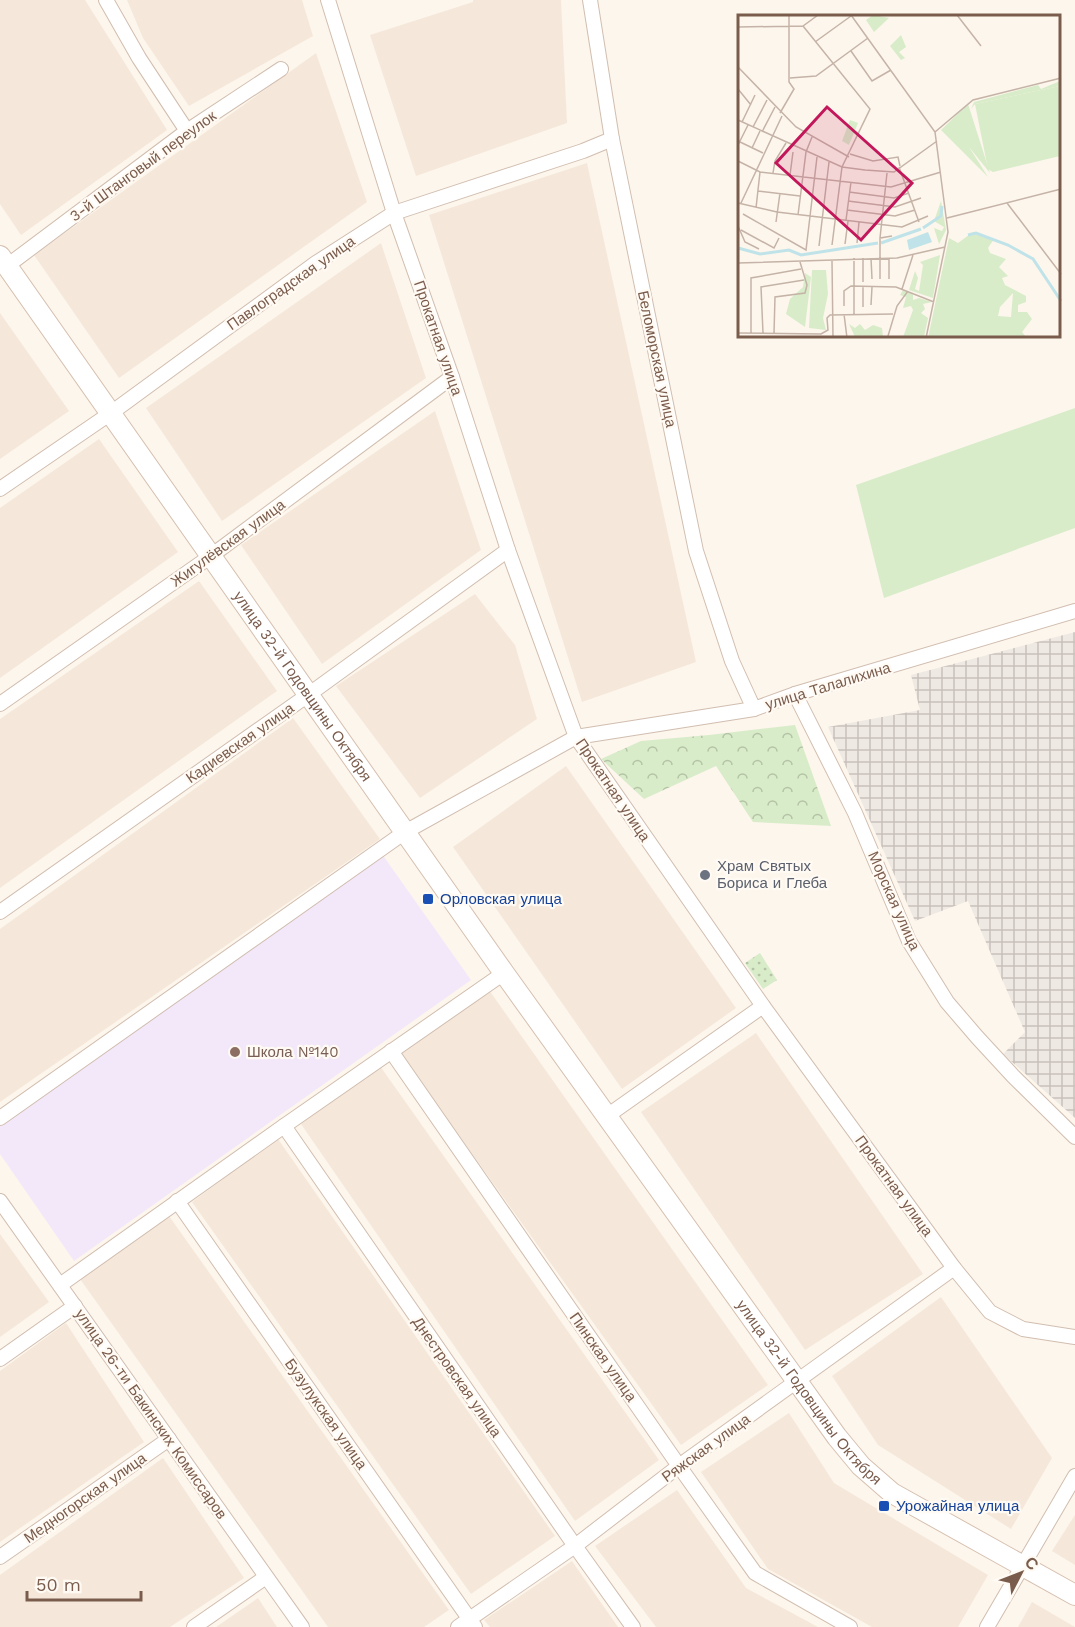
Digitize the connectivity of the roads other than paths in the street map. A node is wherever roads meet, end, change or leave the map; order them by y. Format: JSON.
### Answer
{"nodes":[{"id":1,"x":106,"y":0,"type":"edge"},
{"id":2,"x":328,"y":0,"type":"edge"},
{"id":3,"x":590,"y":0,"type":"edge"},
{"id":4,"x":281,"y":69,"type":"dead end"},
{"id":5,"x":187,"y":131,"type":"junction"},
{"id":6,"x":612,"y":139,"type":"junction"},
{"id":7,"x":394,"y":213,"type":"junction"},
{"id":8,"x":4,"y":261,"type":"edge"},
{"id":9,"x":452,"y":377,"type":"junction"},
{"id":10,"x":111,"y":413,"type":"junction"},
{"id":11,"x":0,"y":489,"type":"edge"},
{"id":12,"x":508,"y":550,"type":"junction"},
{"id":13,"x":211,"y":556,"type":"junction"},
{"id":14,"x":1075,"y":611,"type":"edge"},
{"id":15,"x":795,"y":694,"type":"junction"},
{"id":16,"x":308,"y":695,"type":"junction"},
{"id":17,"x":0,"y":704,"type":"edge"},
{"id":18,"x":754,"y":709,"type":"junction"},
{"id":19,"x":576,"y":737,"type":"junction"},
{"id":20,"x":405,"y":832,"type":"junction"},
{"id":21,"x":0,"y":912,"type":"edge"},
{"id":22,"x":504,"y":973,"type":"junction"},
{"id":23,"x":763,"y":1006,"type":"junction"},
{"id":24,"x":391,"y":1051,"type":"junction"},
{"id":25,"x":607,"y":1116,"type":"junction"},
{"id":26,"x":0,"y":1118,"type":"edge"},
{"id":27,"x":284,"y":1126,"type":"junction"},
{"id":28,"x":1075,"y":1137,"type":"edge"},
{"id":29,"x":0,"y":1201,"type":"edge"},
{"id":30,"x":177,"y":1201,"type":"junction"},
{"id":31,"x":954,"y":1268,"type":"junction"},
{"id":32,"x":60,"y":1285,"type":"junction"},
{"id":33,"x":75,"y":1306,"type":"junction"},
{"id":34,"x":1075,"y":1337,"type":"edge"},
{"id":35,"x":0,"y":1359,"type":"edge"},
{"id":36,"x":797,"y":1383,"type":"junction"},
{"id":37,"x":169,"y":1439,"type":"junction"},
{"id":38,"x":679,"y":1466,"type":"junction"},
{"id":39,"x":1075,"y":1476,"type":"edge"},
{"id":40,"x":575,"y":1546,"type":"junction"},
{"id":41,"x":0,"y":1557,"type":"edge"},
{"id":42,"x":1024,"y":1566,"type":"junction"},
{"id":43,"x":266,"y":1577,"type":"junction"},
{"id":44,"x":1075,"y":1595,"type":"edge"},
{"id":45,"x":468,"y":1624,"type":"edge"},
{"id":46,"x":194,"y":1627,"type":"edge"},
{"id":47,"x":302,"y":1627,"type":"edge"},
{"id":48,"x":633,"y":1627,"type":"edge"},
{"id":49,"x":850,"y":1627,"type":"edge"},
{"id":50,"x":987,"y":1627,"type":"edge"}],
"edges":[{"from":1,"to":5,"type":"street"},
{"from":2,"to":7,"type":"street","name":"Прокатная улица"},
{"from":3,"to":6,"type":"street","name":"Беломорская улица"},
{"from":4,"to":5,"type":"street","name":"3-й Штанговый переулок"},
{"from":5,"to":8,"type":"street","name":"3-й Штанговый переулок"},
{"from":6,"to":7,"type":"street","name":"Павлоградская улица"},
{"from":6,"to":18,"type":"street","name":"Беломорская улица"},
{"from":7,"to":9,"type":"street","name":"Прокатная улица"},
{"from":7,"to":10,"type":"street","name":"Павлоградская улица"},
{"from":8,"to":10,"type":"main road","name":"улица 32-й Годовщины Октября"},
{"from":9,"to":12,"type":"street","name":"Прокатная улица"},
{"from":9,"to":13,"type":"street","name":"Жигулёвская улица"},
{"from":10,"to":11,"type":"street","name":"Павлоградская улица"},
{"from":10,"to":13,"type":"main road","name":"улица 32-й Годовщины Октября"},
{"from":12,"to":16,"type":"street","name":"Кадиевская улица"},
{"from":12,"to":19,"type":"street","name":"Прокатная улица"},
{"from":13,"to":16,"type":"main road","name":"улица 32-й Годовщины Октября"},
{"from":13,"to":17,"type":"street","name":"Жигулёвская улица"},
{"from":14,"to":15,"type":"street","name":"улица Талалихина"},
{"from":15,"to":18,"type":"street","name":"улица Талалихина"},
{"from":15,"to":28,"type":"street","name":"Морская улица"},
{"from":16,"to":20,"type":"main road","name":"улица 32-й Годовщины Октября"},
{"from":16,"to":21,"type":"street","name":"Кадиевская улица"},
{"from":18,"to":19,"type":"street","name":"улица Талалихина"},
{"from":19,"to":20,"type":"street"},
{"from":19,"to":23,"type":"street","name":"Прокатная улица"},
{"from":20,"to":22,"type":"main road","name":"улица 32-й Годовщины Октября"},
{"from":20,"to":26,"type":"street"},
{"from":22,"to":24,"type":"street"},
{"from":22,"to":25,"type":"main road","name":"улица 32-й Годовщины Октября"},
{"from":23,"to":25,"type":"street"},
{"from":23,"to":31,"type":"street","name":"Прокатная улица"},
{"from":24,"to":27,"type":"street"},
{"from":24,"to":38,"type":"street","name":"Пинская улица"},
{"from":25,"to":36,"type":"main road","name":"улица 32-й Годовщины Октября"},
{"from":27,"to":30,"type":"street"},
{"from":27,"to":40,"type":"street","name":"Днестровская улица"},
{"from":29,"to":32,"type":"street","name":"улица 26-ти Бакинских Комиссаров"},
{"from":30,"to":32,"type":"street"},
{"from":30,"to":45,"type":"street","name":"Бузулукская улица"},
{"from":31,"to":34,"type":"street","name":"Прокатная улица"},
{"from":31,"to":36,"type":"street","name":"Ряжская улица"},
{"from":32,"to":33,"type":"street","name":"улица 26-ти Бакинских Комиссаров"},
{"from":33,"to":35,"type":"street"},
{"from":33,"to":37,"type":"street","name":"улица 26-ти Бакинских Комиссаров"},
{"from":36,"to":38,"type":"street","name":"Ряжская улица"},
{"from":36,"to":42,"type":"main road","name":"улица 32-й Годовщины Октября"},
{"from":37,"to":41,"type":"street","name":"Медногорская улица"},
{"from":37,"to":43,"type":"street","name":"улица 26-ти Бакинских Комиссаров"},
{"from":38,"to":40,"type":"street","name":"Ряжская улица"},
{"from":38,"to":49,"type":"street","name":"Пинская улица"},
{"from":39,"to":42,"type":"street"},
{"from":40,"to":45,"type":"street","name":"Ряжская улица"},
{"from":40,"to":48,"type":"street","name":"Днестровская улица"},
{"from":42,"to":44,"type":"main road","name":"улица 32-й Годовщины Октября"},
{"from":42,"to":50,"type":"street"},
{"from":43,"to":46,"type":"street"},
{"from":43,"to":47,"type":"street","name":"улица 26-ти Бакинских Комиссаров"}]}
